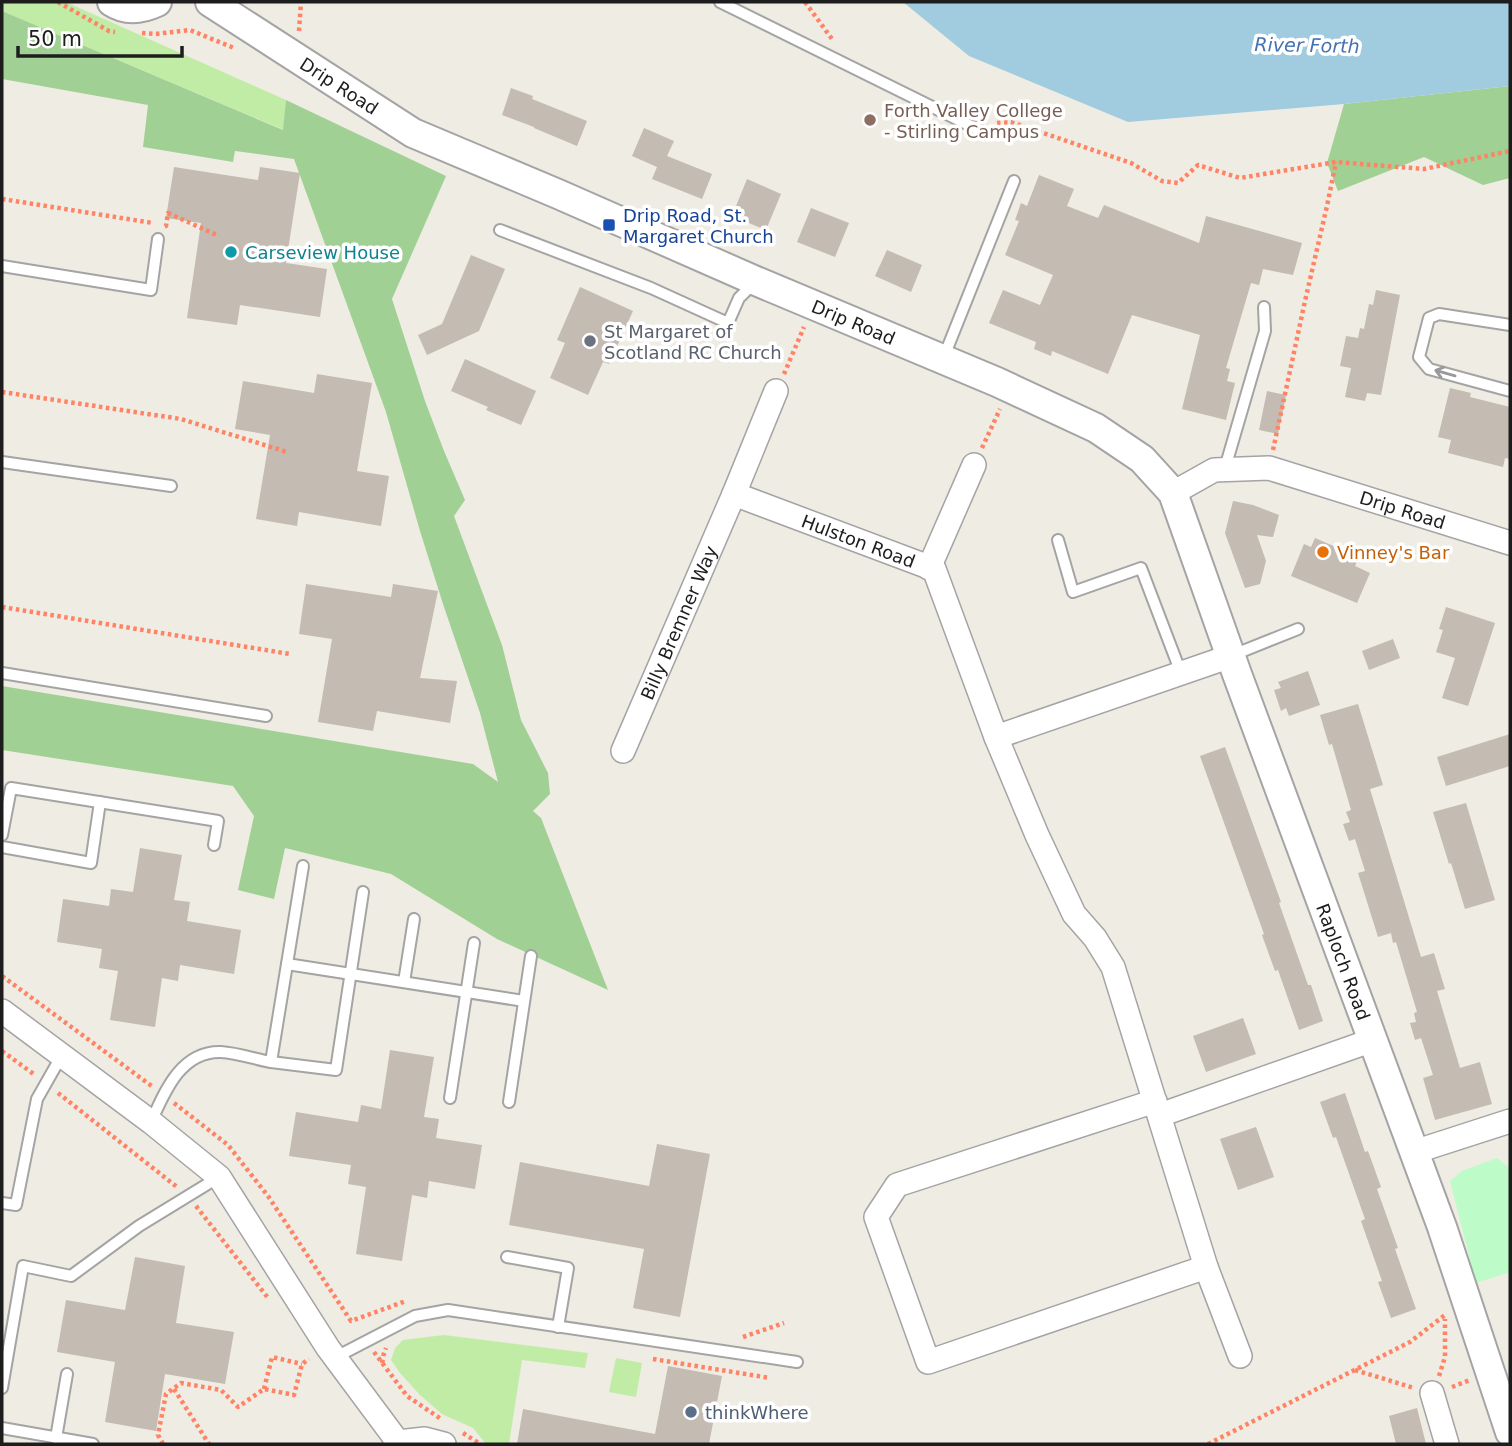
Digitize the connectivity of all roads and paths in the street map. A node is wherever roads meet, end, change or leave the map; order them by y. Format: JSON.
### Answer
{"nodes":[{"id":1,"x":58,"y":2,"type":"edge"},
{"id":2,"x":112,"y":2,"type":"edge"},
{"id":3,"x":157,"y":2,"type":"edge"},
{"id":4,"x":210,"y":2,"type":"edge"},
{"id":5,"x":302,"y":2,"type":"edge"},
{"id":6,"x":720,"y":2,"type":"edge"},
{"id":7,"x":805,"y":2,"type":"edge"},
{"id":8,"x":120,"y":32,"type":"dead end"},
{"id":9,"x":299,"y":32,"type":"dead end"},
{"id":10,"x":132,"y":33,"type":"dead end"},
{"id":11,"x":835,"y":44,"type":"dead end"},
{"id":12,"x":243,"y":52,"type":"dead end"},
{"id":13,"x":985,"y":128,"type":"joint"},
{"id":14,"x":1510,"y":151,"type":"edge"},
{"id":15,"x":1336,"y":162,"type":"junction"},
{"id":16,"x":1014,"y":181,"type":"dead end"},
{"id":17,"x":2,"y":199,"type":"edge"},
{"id":18,"x":500,"y":230,"type":"dead end"},
{"id":19,"x":219,"y":236,"type":"dead end"},
{"id":20,"x":158,"y":239,"type":"dead end"},
{"id":21,"x":2,"y":266,"type":"edge"},
{"id":22,"x":756,"y":281,"type":"junction"},
{"id":23,"x":813,"y":305,"type":"junction"},
{"id":24,"x":1264,"y":307,"type":"dead end"},
{"id":25,"x":1510,"y":325,"type":"edge"},
{"id":26,"x":943,"y":359,"type":"junction"},
{"id":27,"x":1009,"y":387,"type":"junction"},
{"id":28,"x":776,"y":391,"type":"joint"},
{"id":29,"x":1510,"y":391,"type":"edge"},
{"id":30,"x":2,"y":392,"type":"edge"},
{"id":31,"x":287,"y":452,"type":"dead end"},
{"id":32,"x":2,"y":461,"type":"edge"},
{"id":33,"x":974,"y":465,"type":"joint"},
{"id":34,"x":1225,"y":468,"type":"junction"},
{"id":35,"x":1269,"y":468,"type":"junction"},
{"id":36,"x":170,"y":486,"type":"dead end"},
{"id":37,"x":1173,"y":493,"type":"junction"},
{"id":38,"x":734,"y":494,"type":"junction"},
{"id":39,"x":1058,"y":540,"type":"dead end"},
{"id":40,"x":1510,"y":542,"type":"edge"},
{"id":41,"x":929,"y":568,"type":"junction"},
{"id":42,"x":2,"y":607,"type":"edge"},
{"id":43,"x":1298,"y":629,"type":"dead end"},
{"id":44,"x":290,"y":654,"type":"dead end"},
{"id":45,"x":1230,"y":656,"type":"junction"},
{"id":46,"x":2,"y":673,"type":"edge"},
{"id":47,"x":1181,"y":673,"type":"junction"},
{"id":48,"x":267,"y":716,"type":"dead end"},
{"id":49,"x":996,"y":737,"type":"junction"},
{"id":50,"x":623,"y":751,"type":"dead end"},
{"id":51,"x":100,"y":802,"type":"junction"},
{"id":52,"x":2,"y":835,"type":"edge"},
{"id":53,"x":214,"y":845,"type":"dead end"},
{"id":54,"x":2,"y":847,"type":"edge"},
{"id":55,"x":303,"y":866,"type":"dead end"},
{"id":56,"x":363,"y":892,"type":"dead end"},
{"id":57,"x":414,"y":919,"type":"dead end"},
{"id":58,"x":474,"y":943,"type":"dead end"},
{"id":59,"x":531,"y":956,"type":"dead end"},
{"id":60,"x":286,"y":964,"type":"junction"},
{"id":61,"x":350,"y":974,"type":"junction"},
{"id":62,"x":2,"y":976,"type":"edge"},
{"id":63,"x":404,"y":982,"type":"junction"},
{"id":64,"x":467,"y":992,"type":"junction"},
{"id":65,"x":524,"y":1001,"type":"junction"},
{"id":66,"x":2,"y":1011,"type":"edge"},
{"id":67,"x":1373,"y":1040,"type":"junction"},
{"id":68,"x":62,"y":1055,"type":"junction"},
{"id":69,"x":271,"y":1062,"type":"junction"},
{"id":70,"x":164,"y":1095,"type":"junction"},
{"id":71,"x":450,"y":1098,"type":"dead end"},
{"id":72,"x":509,"y":1102,"type":"dead end"},
{"id":73,"x":1157,"y":1108,"type":"junction"},
{"id":74,"x":1510,"y":1121,"type":"edge"},
{"id":75,"x":151,"y":1122,"type":"junction"},
{"id":76,"x":1414,"y":1152,"type":"junction"},
{"id":77,"x":219,"y":1177,"type":"junction"},
{"id":78,"x":2,"y":1203,"type":"edge"},
{"id":79,"x":507,"y":1257,"type":"dead end"},
{"id":80,"x":1206,"y":1267,"type":"junction"},
{"id":81,"x":415,"y":1297,"type":"dead end"},
{"id":82,"x":1457,"y":1310,"type":"junction"},
{"id":83,"x":351,"y":1321,"type":"junction"},
{"id":84,"x":784,"y":1323,"type":"dead end"},
{"id":85,"x":558,"y":1327,"type":"junction"},
{"id":86,"x":731,"y":1336,"type":"dead end"},
{"id":87,"x":366,"y":1342,"type":"junction"},
{"id":88,"x":389,"y":1343,"type":"dead end"},
{"id":89,"x":332,"y":1353,"type":"junction"},
{"id":90,"x":1240,"y":1356,"type":"dead end"},
{"id":91,"x":642,"y":1357,"type":"dead end"},
{"id":92,"x":797,"y":1362,"type":"dead end"},
{"id":93,"x":382,"y":1363,"type":"junction"},
{"id":94,"x":302,"y":1364,"type":"junction"},
{"id":95,"x":1354,"y":1370,"type":"junction"},
{"id":96,"x":67,"y":1374,"type":"dead end"},
{"id":97,"x":1491,"y":1374,"type":"junction"},
{"id":98,"x":770,"y":1378,"type":"dead end"},
{"id":99,"x":2,"y":1388,"type":"edge"},
{"id":100,"x":174,"y":1389,"type":"junction"},
{"id":101,"x":264,"y":1389,"type":"junction"},
{"id":102,"x":1432,"y":1393,"type":"junction"},
{"id":103,"x":2,"y":1428,"type":"edge"},
{"id":104,"x":1510,"y":1432,"type":"edge"},
{"id":105,"x":452,"y":1434,"type":"edge"},
{"id":106,"x":58,"y":1441,"type":"edge"},
{"id":107,"x":397,"y":1443,"type":"edge"},
{"id":108,"x":93,"y":1444,"type":"edge"},
{"id":109,"x":163,"y":1444,"type":"edge"},
{"id":110,"x":209,"y":1444,"type":"edge"},
{"id":111,"x":480,"y":1444,"type":"edge"},
{"id":112,"x":1208,"y":1444,"type":"edge"},
{"id":113,"x":1447,"y":1444,"type":"edge"}],
"edges":[{"from":1,"to":8,"type":"path"},
{"from":2,"to":3,"type":"street"},
{"from":4,"to":22,"type":"street","name":"Drip Road"},
{"from":5,"to":9,"type":"path"},
{"from":6,"to":13,"type":"lane"},
{"from":7,"to":11,"type":"path"},
{"from":10,"to":12,"type":"path"},
{"from":13,"to":15,"type":"path"},
{"from":14,"to":15,"type":"path"},
{"from":15,"to":35,"type":"path"},
{"from":16,"to":26,"type":"lane"},
{"from":17,"to":19,"type":"path"},
{"from":18,"to":22,"type":"lane"},
{"from":20,"to":21,"type":"lane"},
{"from":22,"to":23,"type":"street","name":"Drip Road"},
{"from":23,"to":26,"type":"street","name":"Drip Road"},
{"from":23,"to":28,"type":"path"},
{"from":24,"to":34,"type":"lane"},
{"from":29,"to":25,"type":"lane","one_way":true},
{"from":26,"to":27,"type":"street","name":"Drip Road"},
{"from":27,"to":33,"type":"path"},
{"from":27,"to":37,"type":"street","name":"Drip Road"},
{"from":28,"to":38,"type":"street","name":"Billy Bremner Way"},
{"from":30,"to":31,"type":"path"},
{"from":32,"to":36,"type":"lane"},
{"from":33,"to":41,"type":"street"},
{"from":34,"to":35,"type":"street","name":"Drip Road"},
{"from":34,"to":37,"type":"street","name":"Drip Road"},
{"from":35,"to":40,"type":"street","name":"Drip Road"},
{"from":37,"to":45,"type":"street","name":"Raploch Road"},
{"from":38,"to":41,"type":"street","name":"Hulston Road"},
{"from":38,"to":50,"type":"street","name":"Billy Bremner Way"},
{"from":39,"to":47,"type":"lane"},
{"from":41,"to":49,"type":"street","name":"Hulston Road"},
{"from":42,"to":44,"type":"path"},
{"from":43,"to":45,"type":"lane"},
{"from":45,"to":47,"type":"street"},
{"from":45,"to":67,"type":"street","name":"Raploch Road"},
{"from":46,"to":48,"type":"lane"},
{"from":47,"to":49,"type":"street"},
{"from":49,"to":73,"type":"street","name":"Hulston Road"},
{"from":51,"to":52,"type":"lane"},
{"from":51,"to":53,"type":"lane"},
{"from":51,"to":54,"type":"lane"},
{"from":55,"to":60,"type":"lane"},
{"from":56,"to":61,"type":"lane"},
{"from":57,"to":63,"type":"lane"},
{"from":58,"to":64,"type":"lane"},
{"from":59,"to":65,"type":"lane"},
{"from":60,"to":61,"type":"lane"},
{"from":60,"to":69,"type":"lane"},
{"from":61,"to":63,"type":"lane"},
{"from":61,"to":69,"type":"lane"},
{"from":62,"to":70,"type":"path"},
{"from":63,"to":64,"type":"lane"},
{"from":64,"to":65,"type":"lane"},
{"from":64,"to":71,"type":"lane"},
{"from":65,"to":72,"type":"lane"},
{"from":66,"to":68,"type":"street"},
{"from":67,"to":73,"type":"street"},
{"from":67,"to":76,"type":"street","name":"Raploch Road"},
{"from":68,"to":75,"type":"street"},
{"from":68,"to":78,"type":"lane"},
{"from":69,"to":70,"type":"lane"},
{"from":70,"to":75,"type":"lane"},
{"from":70,"to":83,"type":"path"},
{"from":73,"to":80,"type":"street","name":"Hulston Road"},
{"from":73,"to":80,"type":"street"},
{"from":74,"to":76,"type":"street"},
{"from":75,"to":77,"type":"street"},
{"from":76,"to":82,"type":"street","name":"Raploch Road"},
{"from":77,"to":89,"type":"street"},
{"from":77,"to":99,"type":"lane"},
{"from":79,"to":85,"type":"lane"},
{"from":80,"to":90,"type":"street","name":"Hulston Road"},
{"from":81,"to":83,"type":"path"},
{"from":82,"to":95,"type":"path"},
{"from":82,"to":97,"type":"street","name":"Raploch Road"},
{"from":82,"to":102,"type":"path"},
{"from":83,"to":87,"type":"path"},
{"from":84,"to":86,"type":"path"},
{"from":85,"to":87,"type":"lane"},
{"from":85,"to":92,"type":"lane"},
{"from":87,"to":89,"type":"lane"},
{"from":87,"to":93,"type":"path"},
{"from":88,"to":93,"type":"path"},
{"from":89,"to":94,"type":"path"},
{"from":89,"to":107,"type":"street"},
{"from":91,"to":98,"type":"path"},
{"from":93,"to":105,"type":"path"},
{"from":94,"to":101,"type":"path"},
{"from":94,"to":101,"type":"path"},
{"from":95,"to":102,"type":"path"},
{"from":95,"to":112,"type":"path"},
{"from":96,"to":106,"type":"lane"},
{"from":97,"to":102,"type":"path"},
{"from":97,"to":104,"type":"street","name":"Raploch Road"},
{"from":100,"to":101,"type":"path"},
{"from":100,"to":109,"type":"path"},
{"from":100,"to":110,"type":"path"},
{"from":102,"to":113,"type":"street"},
{"from":103,"to":106,"type":"lane"},
{"from":105,"to":107,"type":"street"},
{"from":105,"to":111,"type":"path"},
{"from":106,"to":108,"type":"lane"}]}
